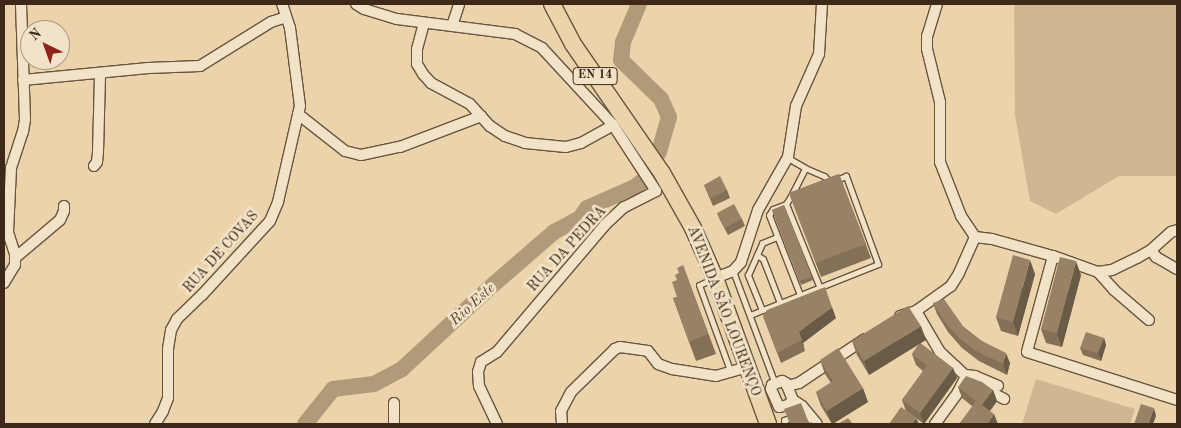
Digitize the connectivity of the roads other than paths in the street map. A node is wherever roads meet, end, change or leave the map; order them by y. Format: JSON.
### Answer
{"nodes":[{"id":1,"x":20,"y":4,"type":"edge"},
{"id":2,"x":282,"y":4,"type":"edge"},
{"id":3,"x":356,"y":4,"type":"edge"},
{"id":4,"x":459,"y":4,"type":"edge"},
{"id":5,"x":552,"y":4,"type":"edge"},
{"id":6,"x":564,"y":4,"type":"edge"},
{"id":7,"x":822,"y":4,"type":"edge"},
{"id":8,"x":938,"y":4,"type":"edge"},
{"id":9,"x":286,"y":17,"type":"junction"},
{"id":10,"x":424,"y":23,"type":"junction"},
{"id":11,"x":452,"y":26,"type":"junction"},
{"id":12,"x":564,"y":26,"type":"junction"},
{"id":13,"x":100,"y":73,"type":"junction"},
{"id":14,"x":23,"y":80,"type":"junction"},
{"id":15,"x":298,"y":114,"type":"junction"},
{"id":16,"x":481,"y":116,"type":"junction"},
{"id":17,"x":621,"y":125,"type":"junction"},
{"id":18,"x":788,"y":157,"type":"junction"},
{"id":19,"x":94,"y":166,"type":"dead end"},
{"id":20,"x":805,"y":168,"type":"junction"},
{"id":21,"x":830,"y":182,"type":"junction"},
{"id":22,"x":822,"y":185,"type":"edge"},
{"id":23,"x":800,"y":193,"type":"edge"},
{"id":24,"x":791,"y":196,"type":"junction"},
{"id":25,"x":786,"y":204,"type":"junction"},
{"id":26,"x":64,"y":206,"type":"dead end"},
{"id":27,"x":1177,"y":230,"type":"edge"},
{"id":28,"x":777,"y":237,"type":"junction"},
{"id":29,"x":975,"y":237,"type":"junction"},
{"id":30,"x":1151,"y":250,"type":"junction"},
{"id":31,"x":757,"y":255,"type":"junction"},
{"id":32,"x":1053,"y":256,"type":"junction"},
{"id":33,"x":15,"y":258,"type":"junction"},
{"id":34,"x":1177,"y":269,"type":"edge"},
{"id":35,"x":732,"y":271,"type":"junction"},
{"id":36,"x":1098,"y":272,"type":"junction"},
{"id":37,"x":715,"y":278,"type":"junction"},
{"id":38,"x":4,"y":283,"type":"edge"},
{"id":39,"x":820,"y":288,"type":"junction"},
{"id":40,"x":800,"y":295,"type":"junction"},
{"id":41,"x":780,"y":303,"type":"junction"},
{"id":42,"x":762,"y":310,"type":"junction"},
{"id":43,"x":916,"y":311,"type":"junction"},
{"id":44,"x":750,"y":315,"type":"junction"},
{"id":45,"x":1149,"y":320,"type":"dead end"},
{"id":46,"x":888,"y":323,"type":"edge"},
{"id":47,"x":872,"y":334,"type":"edge"},
{"id":48,"x":747,"y":367,"type":"junction"},
{"id":49,"x":731,"y":373,"type":"junction"},
{"id":50,"x":965,"y":375,"type":"junction"},
{"id":51,"x":775,"y":384,"type":"junction"},
{"id":52,"x":787,"y":386,"type":"junction"},
{"id":53,"x":998,"y":386,"type":"dead end"},
{"id":54,"x":1004,"y":399,"type":"dead end"},
{"id":55,"x":767,"y":400,"type":"junction"},
{"id":56,"x":793,"y":400,"type":"junction"},
{"id":57,"x":1177,"y":400,"type":"edge"},
{"id":58,"x":394,"y":403,"type":"dead end"},
{"id":59,"x":808,"y":412,"type":"junction"},
{"id":60,"x":155,"y":424,"type":"edge"},
{"id":61,"x":394,"y":424,"type":"edge"},
{"id":62,"x":497,"y":424,"type":"edge"},
{"id":63,"x":562,"y":424,"type":"edge"},
{"id":64,"x":768,"y":424,"type":"edge"},
{"id":65,"x":785,"y":424,"type":"edge"},
{"id":66,"x":817,"y":424,"type":"edge"},
{"id":67,"x":935,"y":424,"type":"edge"}],
"edges":[{"from":1,"to":14,"type":"street"},
{"from":2,"to":9,"type":"street","name":"RUA DE COVAS"},
{"from":3,"to":10,"type":"street"},
{"from":4,"to":11,"type":"street"},
{"from":5,"to":12,"type":"main road","number":"EN 14"},
{"from":6,"to":12,"type":"main road","number":"EN 14"},
{"from":7,"to":18,"type":"street"},
{"from":8,"to":29,"type":"street"},
{"from":9,"to":13,"type":"street"},
{"from":9,"to":15,"type":"street","name":"RUA DE COVAS"},
{"from":10,"to":11,"type":"street"},
{"from":10,"to":16,"type":"street"},
{"from":11,"to":17,"type":"street"},
{"from":12,"to":17,"type":"main road","number":"EN 14"},
{"from":13,"to":14,"type":"street"},
{"from":13,"to":19,"type":"street"},
{"from":14,"to":33,"type":"street"},
{"from":15,"to":16,"type":"street"},
{"from":15,"to":60,"type":"street","name":"RUA DE COVAS"},
{"from":16,"to":17,"type":"street"},
{"from":17,"to":37,"type":"main road","name":"AVENIDA SÃO LOURENÇO","number":"EN 14"},
{"from":17,"to":62,"type":"street","name":"RUA DA PEDRA"},
{"from":18,"to":20,"type":"lane"},
{"from":18,"to":35,"type":"street"},
{"from":20,"to":21,"type":"lane"},
{"from":20,"to":24,"type":"lane"},
{"from":21,"to":22,"type":"lane"},
{"from":21,"to":39,"type":"lane"},
{"from":23,"to":24,"type":"lane"},
{"from":24,"to":25,"type":"lane"},
{"from":25,"to":28,"type":"lane"},
{"from":25,"to":39,"type":"lane"},
{"from":26,"to":33,"type":"street"},
{"from":27,"to":30,"type":"street"},
{"from":28,"to":31,"type":"lane"},
{"from":28,"to":40,"type":"lane"},
{"from":29,"to":32,"type":"street"},
{"from":29,"to":43,"type":"street"},
{"from":30,"to":34,"type":"street"},
{"from":30,"to":36,"type":"street"},
{"from":31,"to":41,"type":"lane"},
{"from":31,"to":42,"type":"lane"},
{"from":32,"to":36,"type":"street"},
{"from":32,"to":57,"type":"street"},
{"from":33,"to":38,"type":"street"},
{"from":35,"to":37,"type":"street"},
{"from":35,"to":44,"type":"lane"},
{"from":36,"to":45,"type":"street"},
{"from":37,"to":48,"type":"main road","name":"AVENIDA SÃO LOURENÇO","number":"EN 14"},
{"from":37,"to":49,"type":"lane"},
{"from":39,"to":40,"type":"lane"},
{"from":40,"to":41,"type":"lane"},
{"from":41,"to":42,"type":"lane"},
{"from":42,"to":44,"type":"lane"},
{"from":43,"to":46,"type":"street"},
{"from":43,"to":50,"type":"street"},
{"from":44,"to":51,"type":"lane"},
{"from":47,"to":52,"type":"street"},
{"from":48,"to":49,"type":"street"},
{"from":48,"to":55,"type":"main road","name":"AVENIDA SÃO LOURENÇO","number":"EN 14"},
{"from":49,"to":63,"type":"street"},
{"from":50,"to":53,"type":"street"},
{"from":50,"to":54,"type":"street"},
{"from":50,"to":67,"type":"street"},
{"from":51,"to":52,"type":"street"},
{"from":51,"to":55,"type":"street"},
{"from":52,"to":56,"type":"street"},
{"from":55,"to":56,"type":"street"},
{"from":55,"to":64,"type":"main road","name":"AVENIDA SÃO LOURENÇO","number":"EN 14"},
{"from":56,"to":59,"type":"street"},
{"from":58,"to":61,"type":"street"},
{"from":59,"to":65,"type":"lane"},
{"from":59,"to":66,"type":"street"}]}
